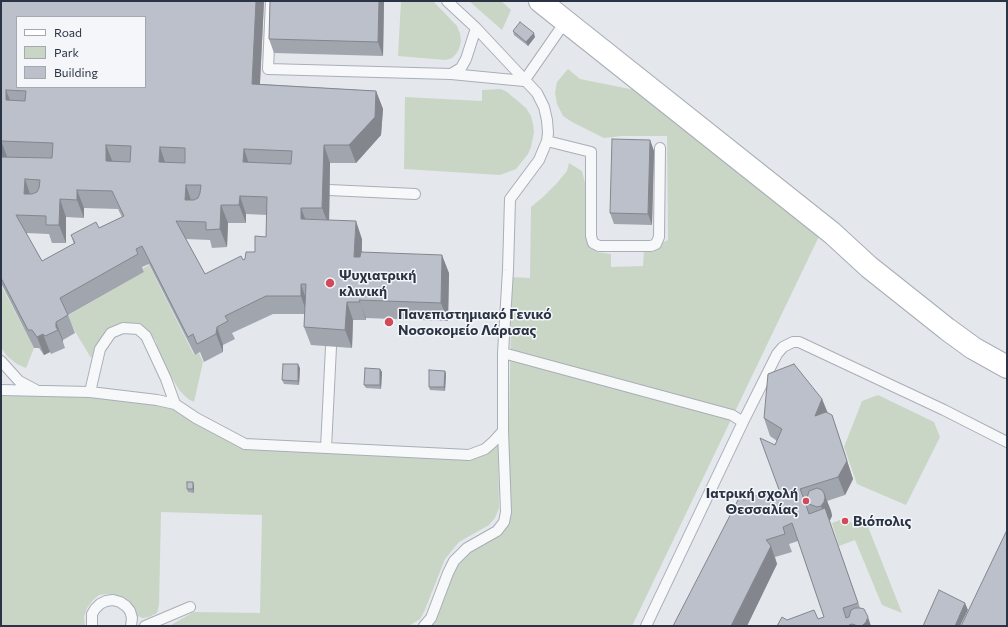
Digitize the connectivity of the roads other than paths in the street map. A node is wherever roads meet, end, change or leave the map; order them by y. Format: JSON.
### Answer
{"nodes":[{"id":1,"x":271,"y":1,"type":"edge"},
{"id":2,"x":447,"y":1,"type":"edge"},
{"id":3,"x":540,"y":1,"type":"edge"},
{"id":4,"x":565,"y":22,"type":"junction"},
{"id":5,"x":476,"y":28,"type":"junction"},
{"id":6,"x":451,"y":74,"type":"junction"},
{"id":7,"x":524,"y":81,"type":"junction"},
{"id":8,"x":547,"y":141,"type":"junction"},
{"id":9,"x":660,"y":148,"type":"dead end"},
{"id":10,"x":329,"y":190,"type":"dead end"},
{"id":11,"x":415,"y":194,"type":"dead end"},
{"id":12,"x":331,"y":347,"type":"edge"},
{"id":13,"x":503,"y":353,"type":"junction"},
{"id":14,"x":1,"y":361,"type":"edge"},
{"id":15,"x":1007,"y":368,"type":"edge"},
{"id":16,"x":1,"y":390,"type":"edge"},
{"id":17,"x":38,"y":392,"type":"junction"},
{"id":18,"x":90,"y":392,"type":"junction"},
{"id":19,"x":175,"y":404,"type":"junction"},
{"id":20,"x":743,"y":422,"type":"junction"},
{"id":21,"x":503,"y":431,"type":"junction"},
{"id":22,"x":1007,"y":442,"type":"edge"},
{"id":23,"x":326,"y":448,"type":"junction"},
{"id":24,"x":190,"y":607,"type":"dead end"},
{"id":25,"x":92,"y":626,"type":"edge"},
{"id":26,"x":131,"y":626,"type":"edge"},
{"id":27,"x":146,"y":626,"type":"edge"},
{"id":28,"x":424,"y":626,"type":"edge"},
{"id":29,"x":646,"y":626,"type":"edge"}],
"edges":[{"from":1,"to":6,"type":"lane"},
{"from":2,"to":5,"type":"lane"},
{"from":3,"to":4,"type":"street"},
{"from":4,"to":7,"type":"lane"},
{"from":4,"to":15,"type":"street"},
{"from":5,"to":6,"type":"lane"},
{"from":5,"to":7,"type":"lane"},
{"from":6,"to":7,"type":"lane"},
{"from":7,"to":8,"type":"lane"},
{"from":8,"to":9,"type":"lane"},
{"from":8,"to":13,"type":"lane"},
{"from":10,"to":11,"type":"lane"},
{"from":12,"to":23,"type":"lane"},
{"from":13,"to":20,"type":"lane"},
{"from":13,"to":21,"type":"lane"},
{"from":14,"to":17,"type":"lane"},
{"from":16,"to":17,"type":"lane"},
{"from":17,"to":18,"type":"lane"},
{"from":18,"to":19,"type":"lane"},
{"from":18,"to":19,"type":"lane"},
{"from":19,"to":23,"type":"lane"},
{"from":20,"to":22,"type":"lane"},
{"from":20,"to":29,"type":"lane"},
{"from":21,"to":23,"type":"lane"},
{"from":21,"to":28,"type":"lane"},
{"from":24,"to":27,"type":"lane"},
{"from":25,"to":26,"type":"lane"}]}
